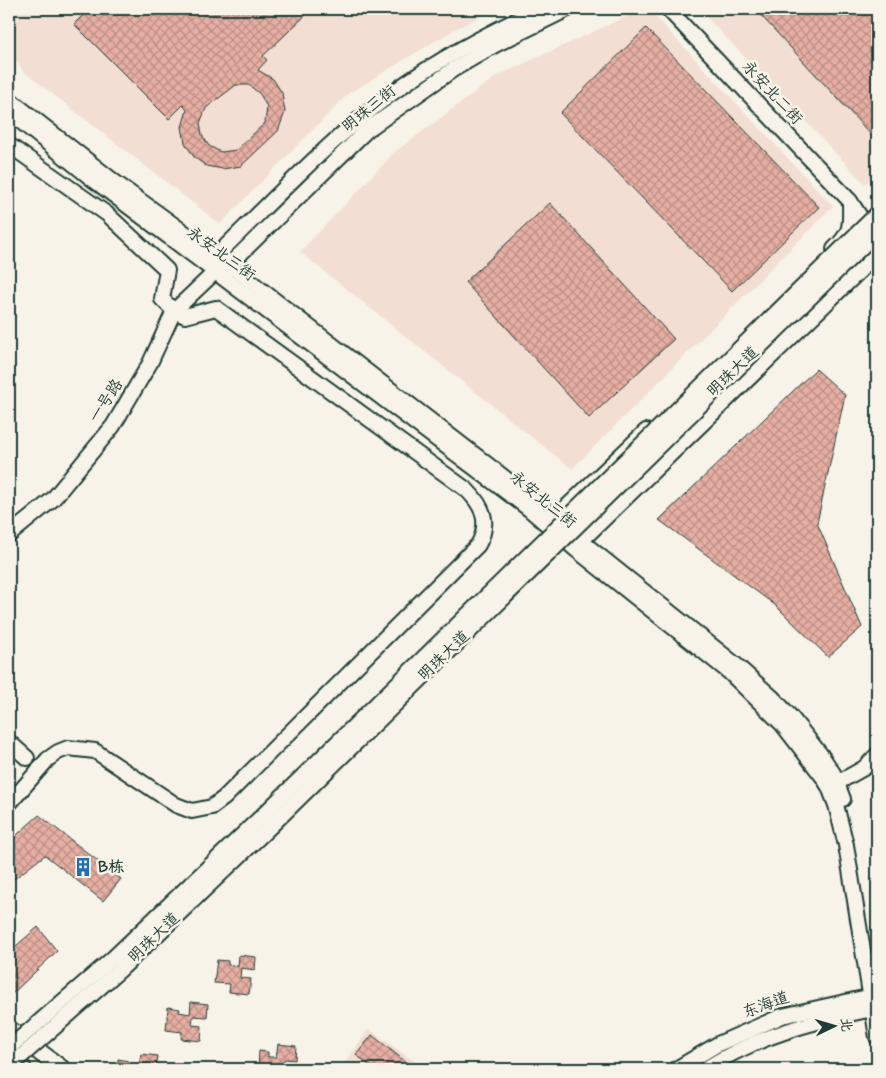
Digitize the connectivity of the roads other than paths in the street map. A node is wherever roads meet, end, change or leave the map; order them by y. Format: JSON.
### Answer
{"nodes":[{"id":1,"x":538,"y":9,"type":"edge"},
{"id":2,"x":568,"y":9,"type":"edge"},
{"id":3,"x":668,"y":9,"type":"edge"},
{"id":4,"x":9,"y":99,"type":"edge"},
{"id":5,"x":9,"y":112,"type":"edge"},
{"id":6,"x":9,"y":145,"type":"edge"},
{"id":7,"x":850,"y":201,"type":"junction"},
{"id":8,"x":877,"y":214,"type":"edge"},
{"id":9,"x":877,"y":232,"type":"edge"},
{"id":10,"x":218,"y":267,"type":"junction"},
{"id":11,"x":174,"y":311,"type":"junction"},
{"id":12,"x":555,"y":518,"type":"junction"},
{"id":13,"x":557,"y":534,"type":"junction"},
{"id":14,"x":9,"y":536,"type":"edge"},
{"id":15,"x":577,"y":544,"type":"junction"},
{"id":16,"x":9,"y":742,"type":"edge"},
{"id":17,"x":877,"y":756,"type":"edge"},
{"id":18,"x":27,"y":758,"type":"dead end"},
{"id":19,"x":834,"y":785,"type":"junction"},
{"id":20,"x":9,"y":804,"type":"edge"},
{"id":21,"x":877,"y":973,"type":"edge"},
{"id":22,"x":875,"y":1002,"type":"edge"},
{"id":23,"x":9,"y":1029,"type":"edge"},
{"id":24,"x":877,"y":1037,"type":"edge"},
{"id":25,"x":9,"y":1048,"type":"edge"},
{"id":26,"x":9,"y":1058,"type":"edge"},
{"id":27,"x":9,"y":1067,"type":"edge"},
{"id":28,"x":53,"y":1068,"type":"edge"},
{"id":29,"x":23,"y":1069,"type":"edge"},
{"id":30,"x":676,"y":1069,"type":"edge"},
{"id":31,"x":705,"y":1069,"type":"edge"}],
"edges":[{"from":1,"to":10,"type":"street","name":"明珠三街"},
{"from":2,"to":10,"type":"street","name":"明珠三街"},
{"from":3,"to":7,"type":"street","name":"永安北二街"},
{"from":4,"to":10,"type":"street","name":"永安北三街"},
{"from":5,"to":10,"type":"street","name":"永安北三街"},
{"from":6,"to":11,"type":"street"},
{"from":7,"to":12,"type":"street","name":"明珠大道"},
{"from":7,"to":15,"type":"street","name":"明珠大道"},
{"from":8,"to":25,"type":"street","name":"明珠大道","bridge":true},
{"from":9,"to":27,"type":"street","name":"明珠大道","bridge":true},
{"from":10,"to":11,"type":"street","name":"一号路"},
{"from":10,"to":12,"type":"street","name":"永安北三街"},
{"from":10,"to":13,"type":"street","name":"永安北三街"},
{"from":11,"to":14,"type":"street","name":"一号路"},
{"from":11,"to":20,"type":"street"},
{"from":12,"to":13,"type":"street"},
{"from":12,"to":15,"type":"street","name":"永安北三街"},
{"from":13,"to":15,"type":"street","name":"永安北三街"},
{"from":15,"to":19,"type":"street","name":"永安北三街"},
{"from":16,"to":18,"type":"street"},
{"from":17,"to":19,"type":"street"},
{"from":19,"to":21,"type":"street","name":"永安北三街"},
{"from":19,"to":22,"type":"street","name":"永安北三街"},
{"from":22,"to":24,"type":"street","name":"永安北三街"},
{"from":22,"to":30,"type":"street","name":"东海道"},
{"from":22,"to":31,"type":"street","name":"东海道"},
{"from":23,"to":28,"type":"main road"},
{"from":26,"to":29,"type":"main road"}]}
